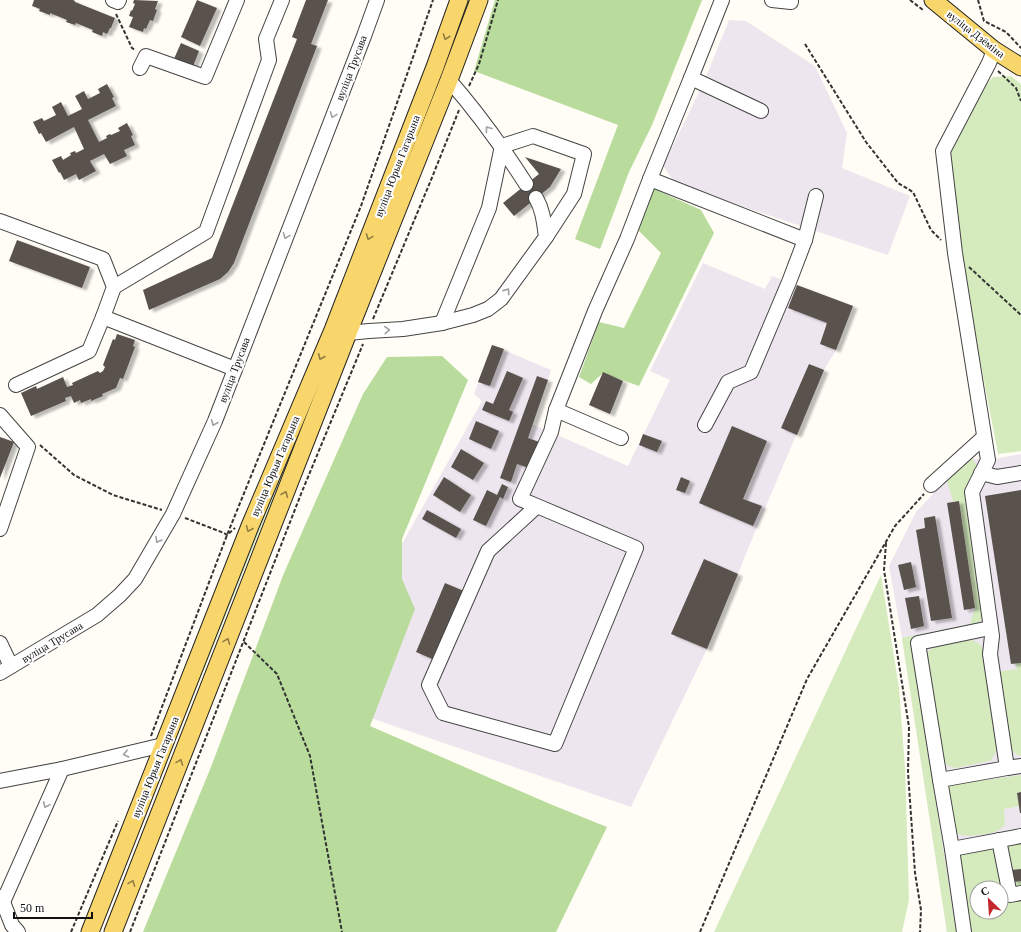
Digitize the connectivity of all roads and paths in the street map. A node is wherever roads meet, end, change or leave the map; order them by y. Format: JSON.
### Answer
{"nodes":[{"id":1,"x":282,"y":0,"type":"edge"},
{"id":2,"x":377,"y":0,"type":"edge"},
{"id":3,"x":433,"y":0,"type":"edge"},
{"id":4,"x":459,"y":0,"type":"edge"},
{"id":5,"x":479,"y":0,"type":"edge"},
{"id":6,"x":498,"y":0,"type":"edge"},
{"id":7,"x":722,"y":0,"type":"edge"},
{"id":8,"x":772,"y":0,"type":"edge"},
{"id":9,"x":792,"y":0,"type":"edge"},
{"id":10,"x":933,"y":0,"type":"edge"},
{"id":11,"x":978,"y":0,"type":"edge"},
{"id":12,"x":232,"y":2,"type":"edge"},
{"id":13,"x":116,"y":5,"type":"edge"},
{"id":14,"x":805,"y":44,"type":"dead end"},
{"id":15,"x":1021,"y":48,"type":"edge"},
{"id":16,"x":994,"y":50,"type":"junction"},
{"id":17,"x":143,"y":62,"type":"joint"},
{"id":18,"x":1021,"y":67,"type":"edge"},
{"id":19,"x":691,"y":78,"type":"junction"},
{"id":20,"x":449,"y":80,"type":"junction"},
{"id":21,"x":1016,"y":88,"type":"dead end"},
{"id":22,"x":1021,"y":91,"type":"edge"},
{"id":23,"x":464,"y":97,"type":"junction"},
{"id":24,"x":761,"y":111,"type":"dead end"},
{"id":25,"x":502,"y":146,"type":"junction"},
{"id":26,"x":650,"y":179,"type":"junction"},
{"id":27,"x":526,"y":184,"type":"dead end"},
{"id":28,"x":816,"y":196,"type":"dead end"},
{"id":29,"x":536,"y":198,"type":"dead end"},
{"id":30,"x":0,"y":221,"type":"edge"},
{"id":31,"x":546,"y":237,"type":"junction"},
{"id":32,"x":805,"y":240,"type":"junction"},
{"id":33,"x":955,"y":253,"type":"junction"},
{"id":34,"x":114,"y":287,"type":"junction"},
{"id":35,"x":1021,"y":315,"type":"edge"},
{"id":36,"x":103,"y":317,"type":"junction"},
{"id":37,"x":442,"y":323,"type":"junction"},
{"id":38,"x":369,"y":331,"type":"junction"},
{"id":39,"x":348,"y":334,"type":"junction"},
{"id":40,"x":235,"y":369,"type":"junction"},
{"id":41,"x":16,"y":385,"type":"dead end"},
{"id":42,"x":556,"y":410,"type":"junction"},
{"id":43,"x":0,"y":415,"type":"edge"},
{"id":44,"x":705,"y":425,"type":"dead end"},
{"id":45,"x":984,"y":436,"type":"junction"},
{"id":46,"x":621,"y":438,"type":"dead end"},
{"id":47,"x":35,"y":441,"type":"dead end"},
{"id":48,"x":981,"y":473,"type":"junction"},
{"id":49,"x":1021,"y":473,"type":"edge"},
{"id":50,"x":932,"y":485,"type":"joint"},
{"id":51,"x":537,"y":506,"type":"junction"},
{"id":52,"x":173,"y":514,"type":"junction"},
{"id":53,"x":237,"y":526,"type":"dead end"},
{"id":54,"x":0,"y":529,"type":"edge"},
{"id":55,"x":227,"y":535,"type":"junction"},
{"id":56,"x":886,"y":542,"type":"junction"},
{"id":57,"x":990,"y":628,"type":"junction"},
{"id":58,"x":244,"y":642,"type":"junction"},
{"id":59,"x":0,"y":644,"type":"edge"},
{"id":60,"x":5,"y":670,"type":"edge"},
{"id":61,"x":156,"y":743,"type":"junction"},
{"id":62,"x":1014,"y":767,"type":"edge"},
{"id":63,"x":62,"y":769,"type":"junction"},
{"id":64,"x":940,"y":780,"type":"junction"},
{"id":65,"x":0,"y":781,"type":"edge"},
{"id":66,"x":120,"y":816,"type":"dead end"},
{"id":67,"x":1021,"y":836,"type":"edge"},
{"id":68,"x":1000,"y":840,"type":"junction"},
{"id":69,"x":952,"y":849,"type":"junction"},
{"id":70,"x":1021,"y":893,"type":"edge"},
{"id":71,"x":2,"y":900,"type":"edge"},
{"id":72,"x":10,"y":926,"type":"edge"},
{"id":73,"x":71,"y":932,"type":"edge"},
{"id":74,"x":90,"y":932,"type":"edge"},
{"id":75,"x":113,"y":932,"type":"edge"},
{"id":76,"x":130,"y":932,"type":"edge"},
{"id":77,"x":342,"y":932,"type":"edge"},
{"id":78,"x":700,"y":932,"type":"edge"},
{"id":79,"x":920,"y":932,"type":"edge"},
{"id":80,"x":964,"y":932,"type":"edge"}],
"edges":[{"from":1,"to":34,"type":"street"},
{"from":2,"to":40,"type":"street","name":"вуліца Трусава","one_way":true},
{"from":3,"to":55,"type":"path"},
{"from":4,"to":61,"type":"main road","name":"вуліца Юрыя Гагарына","one_way":true},
{"from":5,"to":20,"type":"main road","name":"вуліца Юрыя Гагарына"},
{"from":6,"to":23,"type":"path"},
{"from":7,"to":19,"type":"street"},
{"from":8,"to":9,"type":"street"},
{"from":10,"to":16,"type":"main road","name":"вуліца Дзёміна"},
{"from":11,"to":15,"type":"path"},
{"from":12,"to":17,"type":"street"},
{"from":13,"to":17,"type":"path"},
{"from":14,"to":33,"type":"path"},
{"from":16,"to":18,"type":"main road","name":"вуліца Дзёміна"},
{"from":16,"to":33,"type":"street"},
{"from":19,"to":24,"type":"street"},
{"from":19,"to":26,"type":"street"},
{"from":20,"to":23,"type":"street"},
{"from":20,"to":39,"type":"main road","name":"вуліца Юрыя Гагарына"},
{"from":21,"to":22,"type":"path"},
{"from":25,"to":23,"type":"street","one_way":true},
{"from":23,"to":38,"type":"path"},
{"from":25,"to":27,"type":"street"},
{"from":25,"to":31,"type":"street"},
{"from":25,"to":37,"type":"street"},
{"from":26,"to":32,"type":"street"},
{"from":26,"to":42,"type":"street"},
{"from":28,"to":32,"type":"street"},
{"from":29,"to":31,"type":"street"},
{"from":30,"to":34,"type":"street"},
{"from":37,"to":31,"type":"street","one_way":true},
{"from":32,"to":44,"type":"street"},
{"from":33,"to":35,"type":"path"},
{"from":33,"to":45,"type":"street"},
{"from":34,"to":36,"type":"street"},
{"from":36,"to":40,"type":"street"},
{"from":36,"to":41,"type":"street"},
{"from":38,"to":37,"type":"street","one_way":true},
{"from":38,"to":39,"type":"street"},
{"from":38,"to":58,"type":"path"},
{"from":75,"to":39,"type":"main road","name":"вуліца Юрыя Гагарына","one_way":true},
{"from":40,"to":52,"type":"street","name":"вуліца Трусава","one_way":true},
{"from":42,"to":46,"type":"street"},
{"from":42,"to":51,"type":"street"},
{"from":43,"to":54,"type":"street"},
{"from":45,"to":48,"type":"street"},
{"from":45,"to":50,"type":"street"},
{"from":47,"to":52,"type":"path"},
{"from":48,"to":49,"type":"street"},
{"from":48,"to":57,"type":"street"},
{"from":50,"to":56,"type":"path"},
{"from":51,"to":51,"type":"street"},
{"from":52,"to":55,"type":"path"},
{"from":52,"to":60,"type":"street","name":"вуліца Трусава","one_way":true},
{"from":53,"to":55,"type":"path"},
{"from":55,"to":61,"type":"path"},
{"from":56,"to":78,"type":"path"},
{"from":56,"to":79,"type":"path"},
{"from":57,"to":62,"type":"street"},
{"from":57,"to":64,"type":"street"},
{"from":58,"to":76,"type":"path"},
{"from":58,"to":77,"type":"path"},
{"from":59,"to":60,"type":"street"},
{"from":61,"to":63,"type":"street","one_way":true},
{"from":61,"to":74,"type":"main road","name":"вуліца Юрыя Гагарына"},
{"from":62,"to":64,"type":"street"},
{"from":63,"to":65,"type":"street"},
{"from":63,"to":71,"type":"street","one_way":true},
{"from":64,"to":69,"type":"street"},
{"from":66,"to":73,"type":"path"},
{"from":67,"to":68,"type":"street"},
{"from":68,"to":69,"type":"street"},
{"from":68,"to":70,"type":"street"},
{"from":69,"to":80,"type":"street"},
{"from":71,"to":72,"type":"street"}]}
